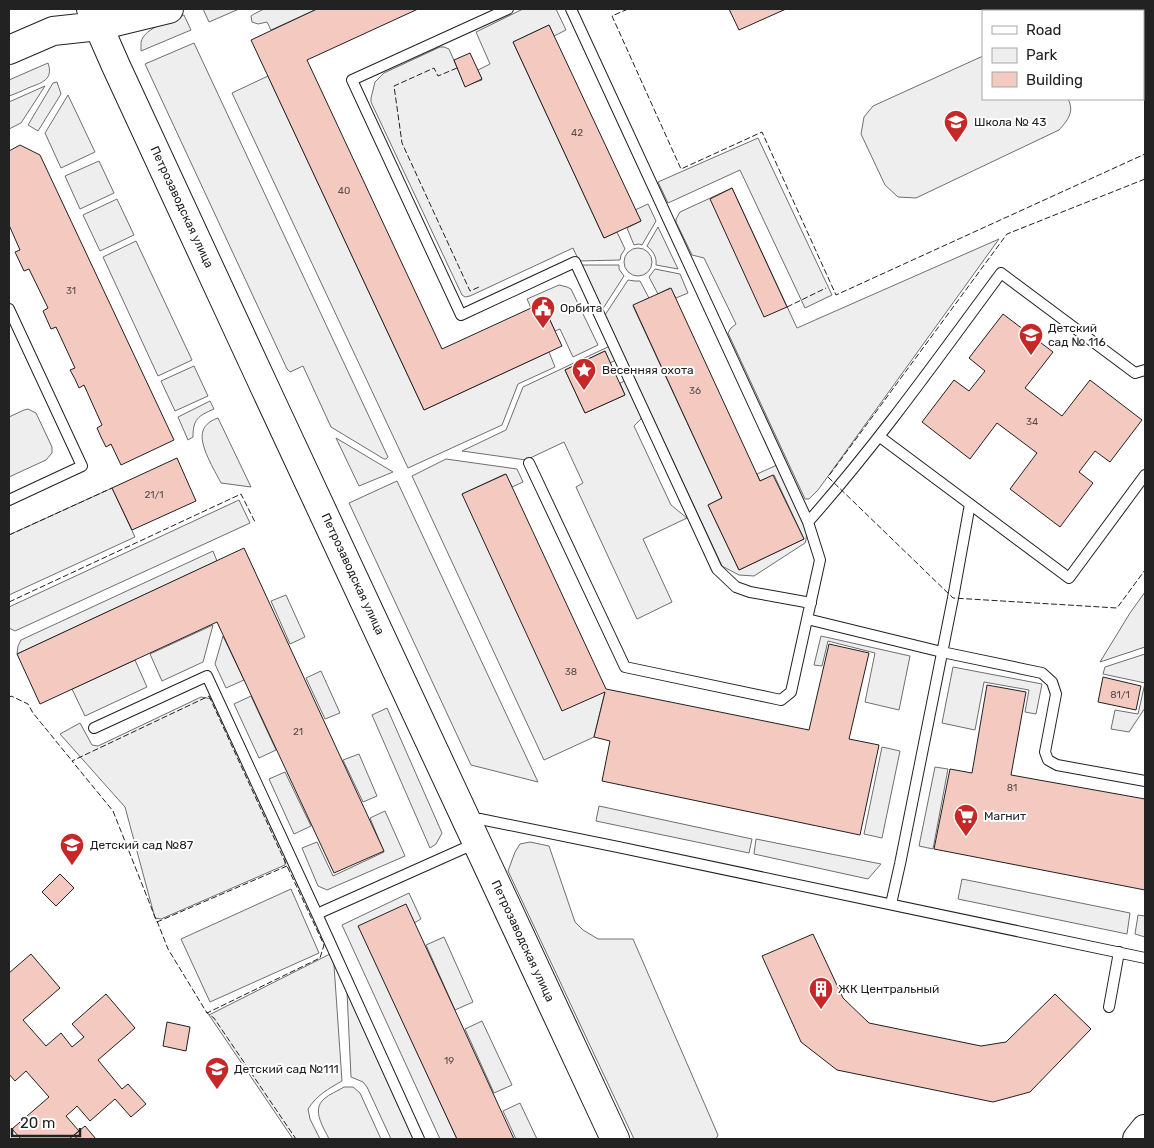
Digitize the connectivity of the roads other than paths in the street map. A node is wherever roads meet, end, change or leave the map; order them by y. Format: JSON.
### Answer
{"nodes":[{"id":1,"x":169,"y":9,"type":"edge"},
{"id":2,"x":508,"y":9,"type":"edge"},
{"id":3,"x":571,"y":9,"type":"edge"},
{"id":4,"x":95,"y":17,"type":"edge"},
{"id":5,"x":9,"y":50,"type":"edge"},
{"id":6,"x":9,"y":309,"type":"edge"},
{"id":7,"x":1145,"y":370,"type":"edge"},
{"id":8,"x":880,"y":437,"type":"junction"},
{"id":9,"x":529,"y":463,"type":"dead end"},
{"id":10,"x":1145,"y":475,"type":"edge"},
{"id":11,"x":9,"y":500,"type":"edge"},
{"id":12,"x":970,"y":504,"type":"junction"},
{"id":13,"x":808,"y":522,"type":"junction"},
{"id":14,"x":811,"y":603,"type":"junction"},
{"id":15,"x":807,"y":619,"type":"junction"},
{"id":16,"x":942,"y":652,"type":"junction"},
{"id":17,"x":94,"y":728,"type":"dead end"},
{"id":18,"x":1145,"y":780,"type":"edge"},
{"id":19,"x":473,"y":833,"type":"junction"},
{"id":20,"x":891,"y":904,"type":"junction"},
{"id":21,"x":317,"y":914,"type":"junction"},
{"id":22,"x":1119,"y":952,"type":"junction"},
{"id":23,"x":1145,"y":958,"type":"edge"},
{"id":24,"x":1109,"y":1007,"type":"dead end"},
{"id":25,"x":1145,"y":1129,"type":"edge"},
{"id":26,"x":419,"y":1139,"type":"edge"},
{"id":27,"x":615,"y":1139,"type":"edge"},
{"id":28,"x":1137,"y":1139,"type":"edge"}],
"edges":[{"from":1,"to":4,"type":"street"},
{"from":2,"to":14,"type":"lane"},
{"from":3,"to":13,"type":"lane"},
{"from":4,"to":5,"type":"street"},
{"from":4,"to":19,"type":"street","name":"Петрозаводская улица"},
{"from":6,"to":11,"type":"lane"},
{"from":7,"to":8,"type":"lane"},
{"from":8,"to":12,"type":"lane"},
{"from":8,"to":13,"type":"lane"},
{"from":9,"to":15,"type":"lane"},
{"from":10,"to":12,"type":"lane"},
{"from":12,"to":16,"type":"lane"},
{"from":13,"to":14,"type":"lane"},
{"from":14,"to":15,"type":"lane"},
{"from":15,"to":16,"type":"lane"},
{"from":16,"to":18,"type":"lane"},
{"from":16,"to":20,"type":"lane"},
{"from":17,"to":21,"type":"lane"},
{"from":19,"to":20,"type":"lane"},
{"from":19,"to":21,"type":"lane"},
{"from":19,"to":27,"type":"street","name":"Петрозаводская улица"},
{"from":20,"to":22,"type":"lane"},
{"from":21,"to":26,"type":"lane"},
{"from":22,"to":23,"type":"lane"},
{"from":22,"to":24,"type":"lane"},
{"from":25,"to":28,"type":"street"}]}
